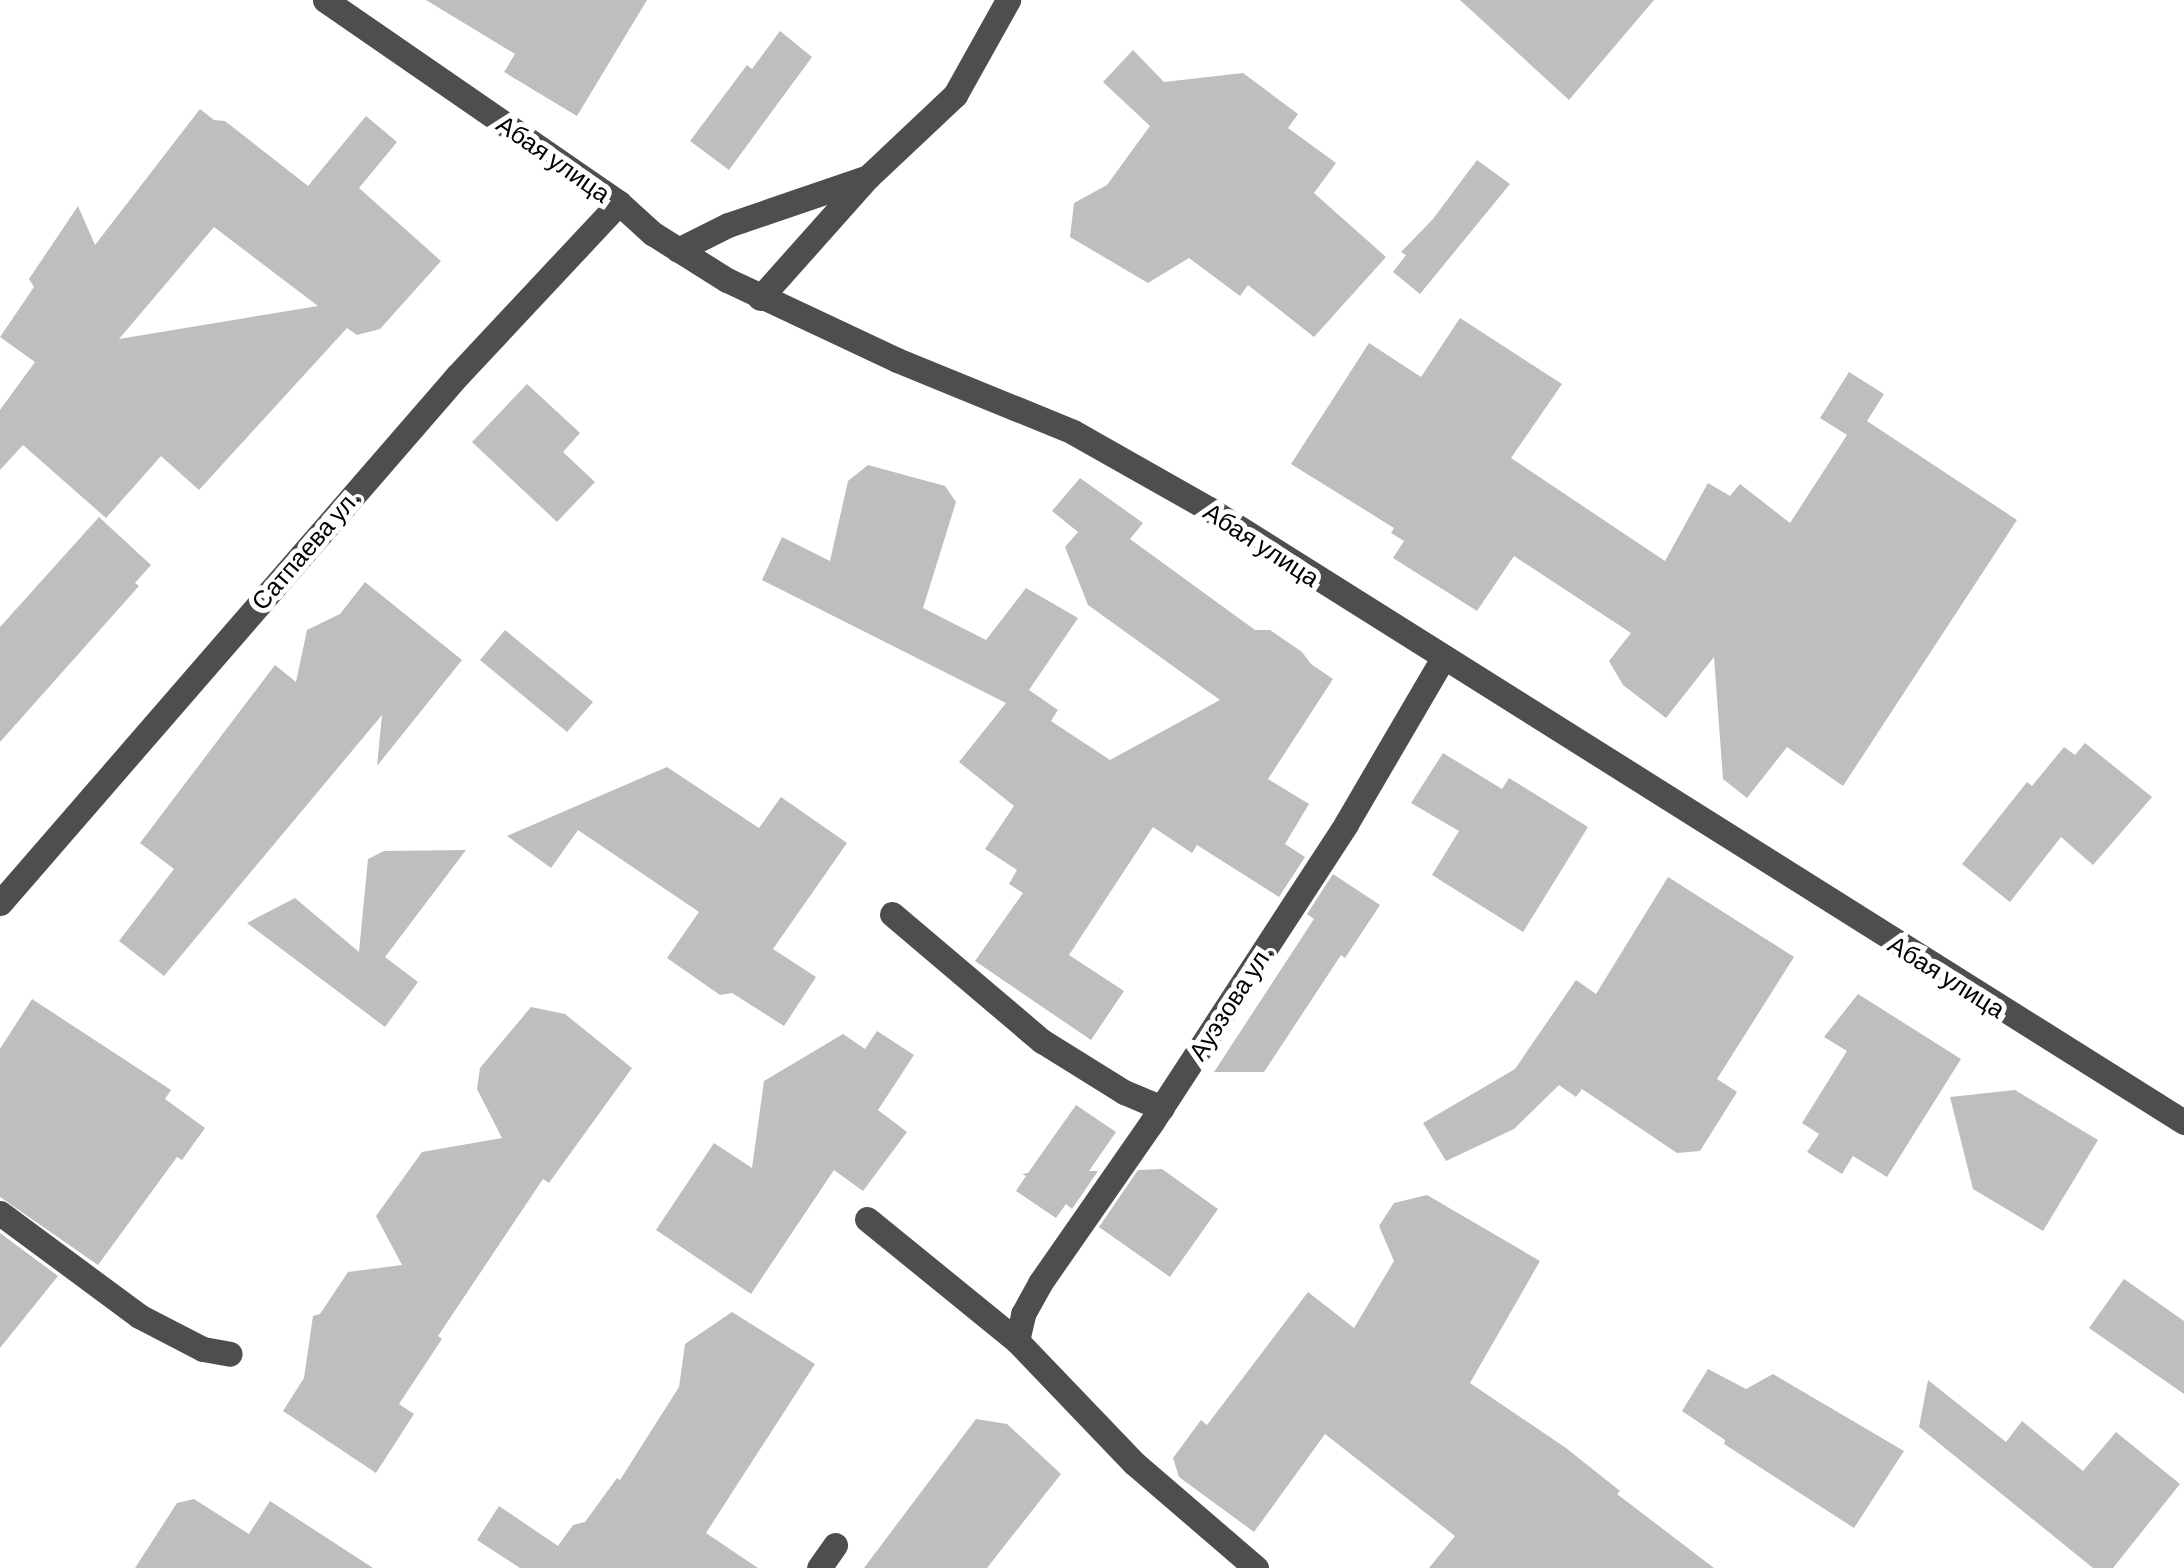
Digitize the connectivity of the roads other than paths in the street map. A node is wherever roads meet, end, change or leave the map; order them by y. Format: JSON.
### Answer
{"nodes":[{"id":1,"x":325,"y":0,"type":"edge"},
{"id":2,"x":1008,"y":0,"type":"edge"},
{"id":3,"x":868,"y":176,"type":"junction"},
{"id":4,"x":619,"y":203,"type":"junction"},
{"id":5,"x":678,"y":250,"type":"junction"},
{"id":6,"x":760,"y":298,"type":"junction"},
{"id":7,"x":1442,"y":660,"type":"junction"},
{"id":8,"x":0,"y":903,"type":"edge"},
{"id":9,"x":892,"y":914,"type":"dead end"},
{"id":10,"x":1162,"y":1108,"type":"junction"},
{"id":11,"x":2184,"y":1122,"type":"edge"},
{"id":12,"x":0,"y":1213,"type":"edge"},
{"id":13,"x":867,"y":1220,"type":"dead end"},
{"id":14,"x":1017,"y":1341,"type":"junction"},
{"id":15,"x":230,"y":1354,"type":"dead end"},
{"id":16,"x":835,"y":1545,"type":"dead end"},
{"id":17,"x":819,"y":1568,"type":"edge"},
{"id":18,"x":1256,"y":1568,"type":"edge"}],
"edges":[{"from":1,"to":4,"type":"street","name":"Абая улица"},
{"from":2,"to":3,"type":"street"},
{"from":3,"to":5,"type":"street"},
{"from":3,"to":6,"type":"street"},
{"from":4,"to":5,"type":"street","name":"Абая улица"},
{"from":4,"to":8,"type":"street","name":"Сатпаева ул."},
{"from":5,"to":6,"type":"street","name":"Абая улица"},
{"from":6,"to":7,"type":"street","name":"Абая улица"},
{"from":7,"to":10,"type":"street","name":"Ауэзова ул."},
{"from":7,"to":11,"type":"street","name":"Абая улица"},
{"from":9,"to":10,"type":"street"},
{"from":10,"to":14,"type":"street","name":"Ауэзова ул."},
{"from":12,"to":15,"type":"street"},
{"from":13,"to":14,"type":"street"},
{"from":14,"to":18,"type":"street"},
{"from":16,"to":17,"type":"street"}]}
